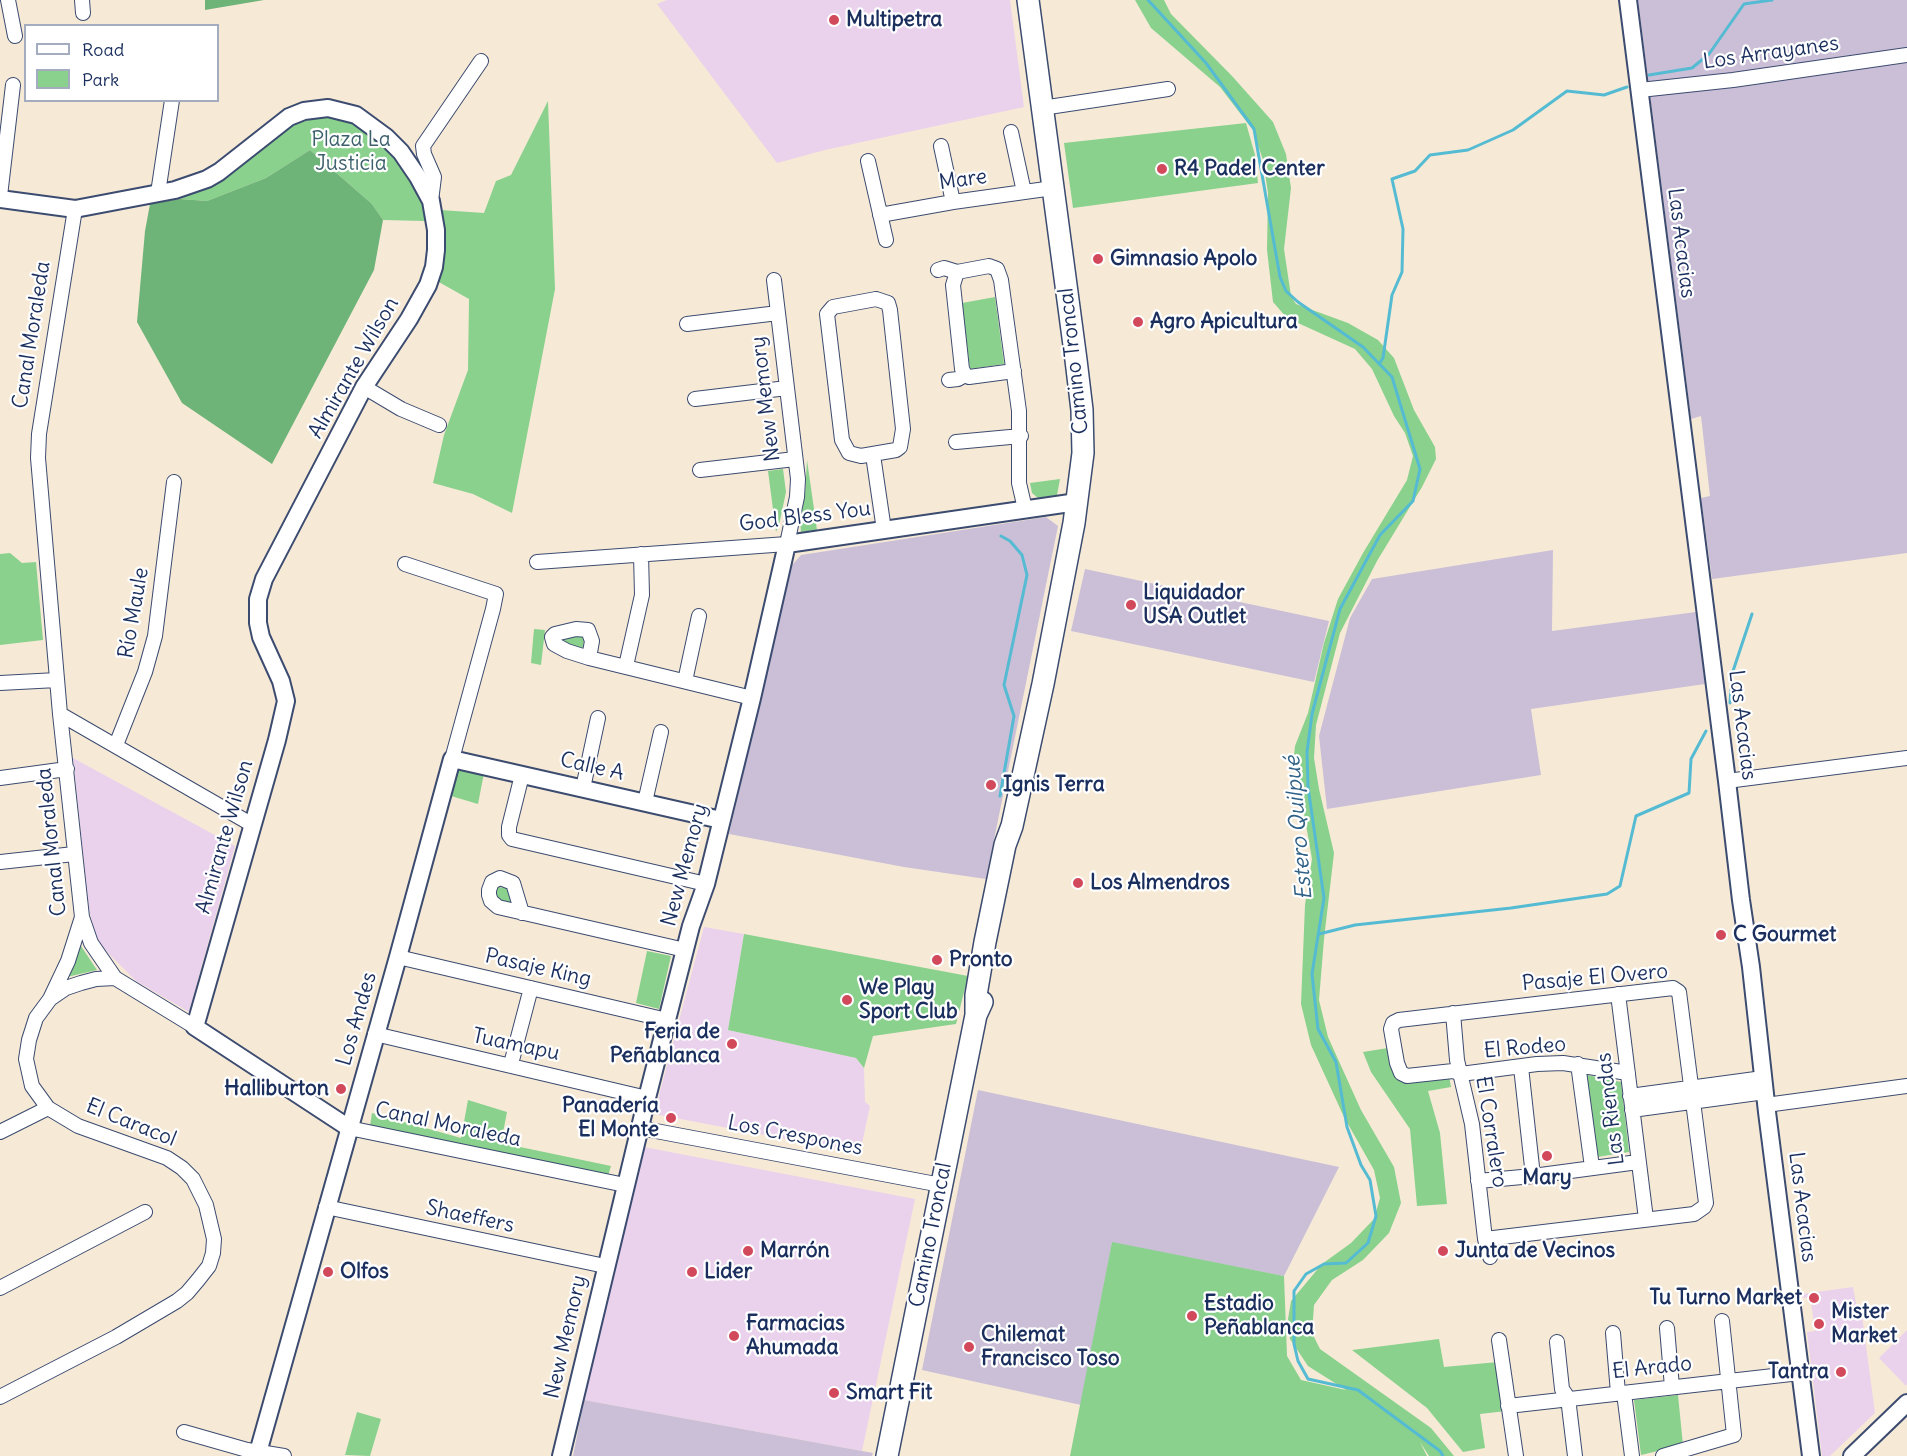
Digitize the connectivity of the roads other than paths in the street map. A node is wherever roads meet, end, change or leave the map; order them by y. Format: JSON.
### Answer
{"nodes":[{"id":1,"x":6,"y":0,"type":"edge"},
{"id":2,"x":1028,"y":0,"type":"edge"},
{"id":3,"x":1628,"y":0,"type":"edge"},
{"id":4,"x":0,"y":2,"type":"edge"},
{"id":5,"x":15,"y":36,"type":"dead end"},
{"id":6,"x":1907,"y":55,"type":"edge"},
{"id":7,"x":481,"y":61,"type":"dead end"},
{"id":8,"x":13,"y":85,"type":"dead end"},
{"id":9,"x":1168,"y":89,"type":"dead end"},
{"id":10,"x":1640,"y":90,"type":"junction"},
{"id":11,"x":172,"y":102,"type":"edge"},
{"id":12,"x":1042,"y":108,"type":"junction"},
{"id":13,"x":1011,"y":132,"type":"dead end"},
{"id":14,"x":941,"y":146,"type":"dead end"},
{"id":15,"x":868,"y":161,"type":"dead end"},
{"id":16,"x":1053,"y":188,"type":"junction"},
{"id":17,"x":1024,"y":192,"type":"junction"},
{"id":18,"x":158,"y":193,"type":"junction"},
{"id":19,"x":0,"y":198,"type":"edge"},
{"id":20,"x":430,"y":201,"type":"junction"},
{"id":21,"x":953,"y":202,"type":"junction"},
{"id":22,"x":75,"y":209,"type":"junction"},
{"id":23,"x":880,"y":214,"type":"junction"},
{"id":24,"x":886,"y":240,"type":"dead end"},
{"id":25,"x":938,"y":270,"type":"dead end"},
{"id":26,"x":957,"y":272,"type":"junction"},
{"id":27,"x":774,"y":280,"type":"dead end"},
{"id":28,"x":778,"y":313,"type":"junction"},
{"id":29,"x":687,"y":324,"type":"dead end"},
{"id":30,"x":1014,"y":371,"type":"junction"},
{"id":31,"x":964,"y":375,"type":"junction"},
{"id":32,"x":949,"y":380,"type":"dead end"},
{"id":33,"x":364,"y":387,"type":"junction"},
{"id":34,"x":787,"y":388,"type":"junction"},
{"id":35,"x":695,"y":399,"type":"dead end"},
{"id":36,"x":439,"y":425,"type":"dead end"},
{"id":37,"x":1021,"y":436,"type":"junction"},
{"id":38,"x":956,"y":442,"type":"dead end"},
{"id":39,"x":873,"y":455,"type":"junction"},
{"id":40,"x":795,"y":459,"type":"junction"},
{"id":41,"x":700,"y":470,"type":"dead end"},
{"id":42,"x":174,"y":482,"type":"dead end"},
{"id":43,"x":1077,"y":502,"type":"junction"},
{"id":44,"x":1025,"y":509,"type":"junction"},
{"id":45,"x":884,"y":530,"type":"junction"},
{"id":46,"x":787,"y":544,"type":"junction"},
{"id":47,"x":641,"y":554,"type":"junction"},
{"id":48,"x":537,"y":562,"type":"dead end"},
{"id":49,"x":405,"y":564,"type":"dead end"},
{"id":50,"x":699,"y":616,"type":"dead end"},
{"id":51,"x":589,"y":658,"type":"dead end"},
{"id":52,"x":626,"y":666,"type":"junction"},
{"id":53,"x":57,"y":680,"type":"junction"},
{"id":54,"x":685,"y":681,"type":"junction"},
{"id":55,"x":0,"y":683,"type":"edge"},
{"id":56,"x":752,"y":698,"type":"junction"},
{"id":57,"x":60,"y":714,"type":"junction"},
{"id":58,"x":598,"y":718,"type":"dead end"},
{"id":59,"x":661,"y":732,"type":"dead end"},
{"id":60,"x":116,"y":745,"type":"junction"},
{"id":61,"x":1907,"y":758,"type":"edge"},
{"id":62,"x":452,"y":759,"type":"junction"},
{"id":63,"x":67,"y":769,"type":"junction"},
{"id":64,"x":522,"y":775,"type":"junction"},
{"id":65,"x":0,"y":778,"type":"edge"},
{"id":66,"x":1727,"y":781,"type":"junction"},
{"id":67,"x":583,"y":788,"type":"junction"},
{"id":68,"x":645,"y":802,"type":"junction"},
{"id":69,"x":721,"y":820,"type":"junction"},
{"id":70,"x":252,"y":824,"type":"junction"},
{"id":71,"x":74,"y":854,"type":"junction"},
{"id":72,"x":0,"y":862,"type":"edge"},
{"id":73,"x":705,"y":884,"type":"junction"},
{"id":74,"x":522,"y":913,"type":"dead end"},
{"id":75,"x":82,"y":917,"type":"junction"},
{"id":76,"x":685,"y":950,"type":"junction"},
{"id":77,"x":398,"y":957,"type":"junction"},
{"id":78,"x":116,"y":978,"type":"junction"},
{"id":79,"x":531,"y":988,"type":"junction"},
{"id":80,"x":1618,"y":994,"type":"junction"},
{"id":81,"x":50,"y":999,"type":"junction"},
{"id":82,"x":1453,"y":1013,"type":"junction"},
{"id":83,"x":667,"y":1020,"type":"junction"},
{"id":84,"x":195,"y":1027,"type":"junction"},
{"id":85,"x":375,"y":1034,"type":"junction"},
{"id":86,"x":512,"y":1064,"type":"junction"},
{"id":87,"x":1578,"y":1064,"type":"junction"},
{"id":88,"x":1521,"y":1067,"type":"junction"},
{"id":89,"x":1628,"y":1073,"type":"junction"},
{"id":90,"x":1461,"y":1074,"type":"junction"},
{"id":91,"x":1907,"y":1086,"type":"edge"},
{"id":92,"x":1691,"y":1088,"type":"junction"},
{"id":93,"x":1765,"y":1091,"type":"junction"},
{"id":94,"x":647,"y":1098,"type":"junction"},
{"id":95,"x":1631,"y":1103,"type":"junction"},
{"id":96,"x":1693,"y":1103,"type":"junction"},
{"id":97,"x":48,"y":1108,"type":"junction"},
{"id":98,"x":349,"y":1128,"type":"junction"},
{"id":99,"x":640,"y":1128,"type":"junction"},
{"id":100,"x":0,"y":1131,"type":"edge"},
{"id":101,"x":1638,"y":1162,"type":"junction"},
{"id":102,"x":1592,"y":1167,"type":"junction"},
{"id":103,"x":1533,"y":1176,"type":"junction"},
{"id":104,"x":1478,"y":1181,"type":"junction"},
{"id":105,"x":626,"y":1185,"type":"junction"},
{"id":106,"x":941,"y":1185,"type":"junction"},
{"id":107,"x":326,"y":1207,"type":"junction"},
{"id":108,"x":145,"y":1212,"type":"dead end"},
{"id":109,"x":1646,"y":1219,"type":"junction"},
{"id":110,"x":1485,"y":1239,"type":"junction"},
{"id":111,"x":1490,"y":1257,"type":"dead end"},
{"id":112,"x":605,"y":1266,"type":"junction"},
{"id":113,"x":0,"y":1288,"type":"edge"},
{"id":114,"x":1722,"y":1321,"type":"dead end"},
{"id":115,"x":1667,"y":1328,"type":"dead end"},
{"id":116,"x":1613,"y":1334,"type":"dead end"},
{"id":117,"x":1499,"y":1340,"type":"dead end"},
{"id":118,"x":1557,"y":1342,"type":"dead end"},
{"id":119,"x":1800,"y":1373,"type":"junction"},
{"id":120,"x":1727,"y":1381,"type":"junction"},
{"id":121,"x":1672,"y":1387,"type":"junction"},
{"id":122,"x":1621,"y":1393,"type":"junction"},
{"id":123,"x":0,"y":1397,"type":"edge"},
{"id":124,"x":1568,"y":1398,"type":"junction"},
{"id":125,"x":1907,"y":1403,"type":"edge"},
{"id":126,"x":1508,"y":1406,"type":"junction"},
{"id":127,"x":184,"y":1432,"type":"dead end"},
{"id":128,"x":257,"y":1453,"type":"edge"},
{"id":129,"x":284,"y":1456,"type":"edge"},
{"id":130,"x":561,"y":1456,"type":"edge"},
{"id":131,"x":887,"y":1456,"type":"edge"},
{"id":132,"x":1516,"y":1456,"type":"edge"},
{"id":133,"x":1575,"y":1456,"type":"edge"},
{"id":134,"x":1632,"y":1456,"type":"edge"},
{"id":135,"x":1663,"y":1456,"type":"edge"},
{"id":136,"x":1811,"y":1456,"type":"edge"},
{"id":137,"x":1852,"y":1456,"type":"edge"}],
"edges":[{"from":1,"to":4,"type":"street"},
{"from":1,"to":5,"type":"street"},
{"from":2,"to":12,"type":"main road","name":"Camino Troncal"},
{"from":3,"to":10,"type":"street","name":"Las Acacias"},
{"from":6,"to":10,"type":"street","name":"Los Arrayanes"},
{"from":7,"to":20,"type":"street"},
{"from":8,"to":19,"type":"street"},
{"from":9,"to":12,"type":"street"},
{"from":10,"to":66,"type":"street","name":"Las Acacias"},
{"from":11,"to":18,"type":"street"},
{"from":12,"to":16,"type":"main road","name":"Camino Troncal"},
{"from":13,"to":17,"type":"street"},
{"from":14,"to":21,"type":"street"},
{"from":15,"to":23,"type":"street"},
{"from":16,"to":17,"type":"street","name":"Mare"},
{"from":16,"to":43,"type":"main road","name":"Camino Troncal"},
{"from":17,"to":21,"type":"street","name":"Mare"},
{"from":18,"to":20,"type":"street","name":"Almirante Wilson"},
{"from":18,"to":22,"type":"street","name":"Almirante Wilson"},
{"from":19,"to":22,"type":"street","name":"Almirante Wilson"},
{"from":20,"to":33,"type":"street","name":"Almirante Wilson"},
{"from":21,"to":23,"type":"street","name":"Mare"},
{"from":22,"to":53,"type":"street","name":"Canal Moraleda"},
{"from":23,"to":24,"type":"street"},
{"from":25,"to":26,"type":"street"},
{"from":26,"to":30,"type":"street"},
{"from":26,"to":31,"type":"street"},
{"from":27,"to":28,"type":"street","name":"New Memory"},
{"from":28,"to":29,"type":"street"},
{"from":28,"to":34,"type":"street","name":"New Memory"},
{"from":30,"to":31,"type":"street"},
{"from":30,"to":37,"type":"street"},
{"from":31,"to":32,"type":"street"},
{"from":33,"to":36,"type":"street"},
{"from":33,"to":70,"type":"street","name":"Almirante Wilson"},
{"from":34,"to":35,"type":"street"},
{"from":34,"to":40,"type":"street","name":"New Memory"},
{"from":37,"to":38,"type":"street"},
{"from":37,"to":44,"type":"street"},
{"from":39,"to":39,"type":"street"},
{"from":39,"to":45,"type":"street"},
{"from":40,"to":41,"type":"street"},
{"from":40,"to":46,"type":"street","name":"New Memory"},
{"from":42,"to":60,"type":"street","name":"Río Maule"},
{"from":43,"to":44,"type":"street","name":"God Bless You"},
{"from":43,"to":106,"type":"main road","name":"Camino Troncal"},
{"from":44,"to":45,"type":"street","name":"God Bless You"},
{"from":45,"to":46,"type":"street","name":"God Bless You"},
{"from":46,"to":47,"type":"street","name":"God Bless You"},
{"from":46,"to":56,"type":"street","name":"New Memory"},
{"from":47,"to":48,"type":"street","name":"God Bless You"},
{"from":47,"to":52,"type":"street"},
{"from":49,"to":62,"type":"street","name":"Los Andes"},
{"from":50,"to":54,"type":"street"},
{"from":51,"to":52,"type":"street"},
{"from":52,"to":54,"type":"street"},
{"from":53,"to":55,"type":"street"},
{"from":53,"to":57,"type":"street","name":"Canal Moraleda"},
{"from":54,"to":56,"type":"street"},
{"from":56,"to":69,"type":"street","name":"New Memory"},
{"from":57,"to":60,"type":"street"},
{"from":57,"to":63,"type":"street","name":"Canal Moraleda"},
{"from":58,"to":67,"type":"street"},
{"from":59,"to":68,"type":"street"},
{"from":60,"to":70,"type":"street"},
{"from":61,"to":66,"type":"street"},
{"from":62,"to":64,"type":"street","name":"Calle A"},
{"from":62,"to":77,"type":"street","name":"Los Andes"},
{"from":63,"to":65,"type":"street"},
{"from":63,"to":71,"type":"street","name":"Canal Moraleda"},
{"from":64,"to":67,"type":"street","name":"Calle A"},
{"from":64,"to":73,"type":"street"},
{"from":66,"to":93,"type":"street","name":"Las Acacias"},
{"from":67,"to":68,"type":"street","name":"Calle A"},
{"from":68,"to":69,"type":"street","name":"Calle A"},
{"from":69,"to":73,"type":"street","name":"New Memory"},
{"from":70,"to":84,"type":"street","name":"Almirante Wilson"},
{"from":71,"to":72,"type":"street"},
{"from":71,"to":75,"type":"street","name":"Canal Moraleda"},
{"from":73,"to":76,"type":"street","name":"New Memory"},
{"from":74,"to":76,"type":"street"},
{"from":75,"to":78,"type":"street","name":"Canal Moraleda"},
{"from":75,"to":81,"type":"street","name":"El Caracol"},
{"from":76,"to":83,"type":"street","name":"New Memory"},
{"from":77,"to":79,"type":"street","name":"Pasaje King"},
{"from":77,"to":85,"type":"street","name":"Los Andes"},
{"from":78,"to":81,"type":"street","name":"El Caracol"},
{"from":78,"to":84,"type":"street","name":"Canal Moraleda"},
{"from":79,"to":83,"type":"street","name":"Pasaje King"},
{"from":79,"to":86,"type":"street"},
{"from":80,"to":82,"type":"street","name":"Pasaje El Overo"},
{"from":80,"to":89,"type":"street","name":"Las Riendas"},
{"from":80,"to":92,"type":"street","name":"Pasaje El Overo"},
{"from":81,"to":97,"type":"street","name":"El Caracol"},
{"from":82,"to":90,"type":"street","name":"El Corralero"},
{"from":82,"to":90,"type":"street","name":"Pasaje El Overo"},
{"from":83,"to":94,"type":"street","name":"New Memory"},
{"from":84,"to":98,"type":"street","name":"Canal Moraleda"},
{"from":85,"to":86,"type":"street","name":"Tuamapu"},
{"from":85,"to":98,"type":"street","name":"Los Andes"},
{"from":86,"to":94,"type":"street","name":"Tuamapu"},
{"from":87,"to":88,"type":"street","name":"El Rodeo"},
{"from":87,"to":89,"type":"street","name":"El Rodeo"},
{"from":87,"to":102,"type":"street"},
{"from":88,"to":90,"type":"street","name":"El Rodeo"},
{"from":88,"to":103,"type":"street"},
{"from":89,"to":95,"type":"street","name":"Las Riendas"},
{"from":90,"to":104,"type":"street","name":"El Corralero"},
{"from":91,"to":93,"type":"street"},
{"from":92,"to":93,"type":"street"},
{"from":92,"to":95,"type":"street"},
{"from":92,"to":96,"type":"street"},
{"from":93,"to":96,"type":"street"},
{"from":93,"to":119,"type":"street","name":"Las Acacias"},
{"from":94,"to":99,"type":"street","name":"New Memory"},
{"from":95,"to":96,"type":"street"},
{"from":95,"to":101,"type":"street","name":"Las Riendas"},
{"from":96,"to":109,"type":"street"},
{"from":97,"to":100,"type":"street"},
{"from":97,"to":123,"type":"street","name":"El Caracol"},
{"from":98,"to":105,"type":"street","name":"Canal Moraleda"},
{"from":98,"to":107,"type":"street","name":"Los Andes"},
{"from":99,"to":105,"type":"street","name":"New Memory"},
{"from":99,"to":106,"type":"street","name":"Los Crespones"},
{"from":101,"to":102,"type":"street"},
{"from":101,"to":109,"type":"street","name":"Las Riendas"},
{"from":102,"to":103,"type":"street"},
{"from":103,"to":104,"type":"street"},
{"from":104,"to":110,"type":"street","name":"El Corralero"},
{"from":105,"to":112,"type":"street","name":"New Memory"},
{"from":106,"to":131,"type":"main road","name":"Camino Troncal"},
{"from":107,"to":112,"type":"street","name":"Shaeffers"},
{"from":107,"to":128,"type":"street","name":"Los Andes"},
{"from":108,"to":113,"type":"street"},
{"from":109,"to":110,"type":"street"},
{"from":110,"to":111,"type":"street","name":"El Corralero"},
{"from":112,"to":130,"type":"street","name":"New Memory"},
{"from":114,"to":120,"type":"street"},
{"from":115,"to":121,"type":"street"},
{"from":116,"to":122,"type":"street"},
{"from":117,"to":126,"type":"street"},
{"from":118,"to":124,"type":"street"},
{"from":119,"to":120,"type":"street","name":"El Arado"},
{"from":119,"to":136,"type":"street","name":"Las Acacias"},
{"from":120,"to":121,"type":"street","name":"El Arado"},
{"from":120,"to":135,"type":"street"},
{"from":121,"to":122,"type":"street","name":"El Arado"},
{"from":122,"to":124,"type":"street","name":"El Arado"},
{"from":122,"to":134,"type":"street"},
{"from":124,"to":126,"type":"street","name":"El Arado"},
{"from":124,"to":133,"type":"street"},
{"from":125,"to":137,"type":"street"},
{"from":126,"to":132,"type":"street"},
{"from":127,"to":128,"type":"street"},
{"from":128,"to":129,"type":"street"}]}
